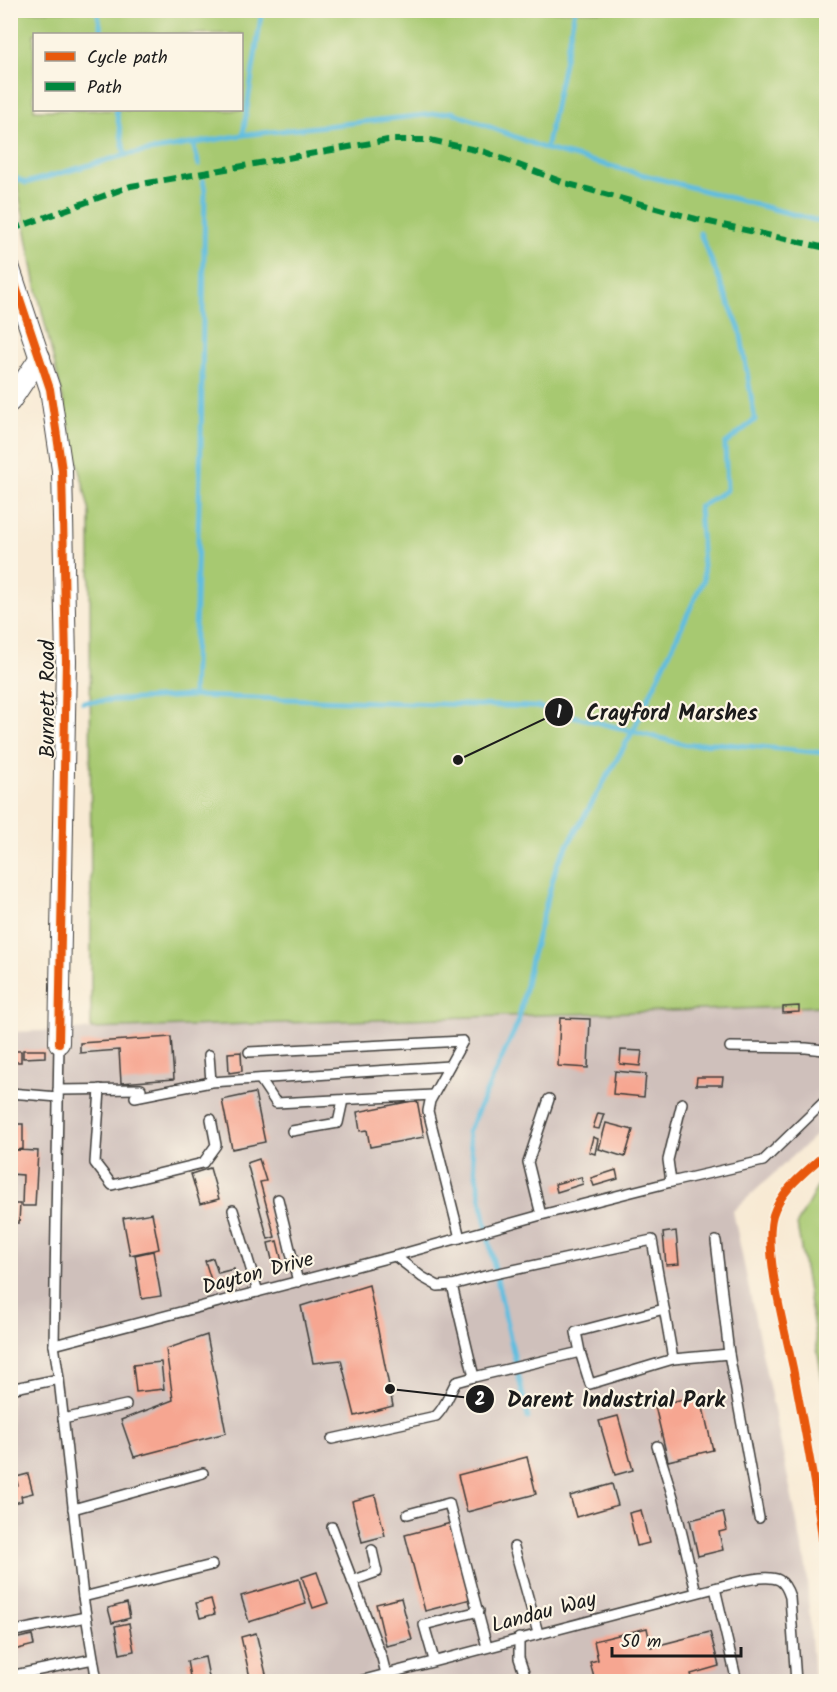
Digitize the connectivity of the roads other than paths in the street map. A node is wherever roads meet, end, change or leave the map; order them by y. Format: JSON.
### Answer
{"nodes":[{"id":1,"x":10,"y":269,"type":"edge"},
{"id":2,"x":40,"y":357,"type":"junction"},
{"id":3,"x":10,"y":402,"type":"edge"},
{"id":4,"x":59,"y":1043,"type":"joint"},
{"id":5,"x":730,"y":1047,"type":"dead end"},
{"id":6,"x":249,"y":1052,"type":"dead end"},
{"id":7,"x":826,"y":1053,"type":"edge"},
{"id":8,"x":209,"y":1055,"type":"dead end"},
{"id":9,"x":449,"y":1066,"type":"junction"},
{"id":10,"x":260,"y":1079,"type":"junction"},
{"id":11,"x":211,"y":1082,"type":"junction"},
{"id":12,"x":100,"y":1089,"type":"junction"},
{"id":13,"x":10,"y":1093,"type":"edge"},
{"id":14,"x":58,"y":1094,"type":"junction"},
{"id":15,"x":433,"y":1095,"type":"junction"},
{"id":16,"x":549,"y":1099,"type":"dead end"},
{"id":17,"x":343,"y":1100,"type":"junction"},
{"id":18,"x":826,"y":1100,"type":"edge"},
{"id":19,"x":682,"y":1103,"type":"dead end"},
{"id":20,"x":212,"y":1119,"type":"dead end"},
{"id":21,"x":292,"y":1131,"type":"dead end"},
{"id":22,"x":671,"y":1182,"type":"junction"},
{"id":23,"x":278,"y":1199,"type":"dead end"},
{"id":24,"x":233,"y":1210,"type":"dead end"},
{"id":25,"x":541,"y":1215,"type":"junction"},
{"id":26,"x":465,"y":1237,"type":"junction"},
{"id":27,"x":716,"y":1241,"type":"dead end"},
{"id":28,"x":395,"y":1257,"type":"junction"},
{"id":29,"x":298,"y":1282,"type":"junction"},
{"id":30,"x":452,"y":1285,"type":"junction"},
{"id":31,"x":258,"y":1292,"type":"junction"},
{"id":32,"x":664,"y":1309,"type":"junction"},
{"id":33,"x":54,"y":1345,"type":"junction"},
{"id":34,"x":580,"y":1352,"type":"junction"},
{"id":35,"x":729,"y":1354,"type":"junction"},
{"id":36,"x":673,"y":1359,"type":"junction"},
{"id":37,"x":474,"y":1377,"type":"junction"},
{"id":38,"x":58,"y":1379,"type":"junction"},
{"id":39,"x":10,"y":1389,"type":"edge"},
{"id":40,"x":126,"y":1405,"type":"dead end"},
{"id":41,"x":63,"y":1419,"type":"junction"},
{"id":42,"x":332,"y":1439,"type":"dead end"},
{"id":43,"x":657,"y":1446,"type":"dead end"},
{"id":44,"x":202,"y":1473,"type":"dead end"},
{"id":45,"x":73,"y":1509,"type":"junction"},
{"id":46,"x":408,"y":1515,"type":"dead end"},
{"id":47,"x":759,"y":1518,"type":"dead end"},
{"id":48,"x":332,"y":1527,"type":"dead end"},
{"id":49,"x":514,"y":1547,"type":"dead end"},
{"id":50,"x":372,"y":1550,"type":"dead end"},
{"id":51,"x":213,"y":1565,"type":"dead end"},
{"id":52,"x":352,"y":1581,"type":"junction"},
{"id":53,"x":715,"y":1588,"type":"junction"},
{"id":54,"x":696,"y":1592,"type":"junction"},
{"id":55,"x":83,"y":1597,"type":"junction"},
{"id":56,"x":479,"y":1611,"type":"junction"},
{"id":57,"x":86,"y":1617,"type":"junction"},
{"id":58,"x":10,"y":1632,"type":"edge"},
{"id":59,"x":538,"y":1633,"type":"junction"},
{"id":60,"x":519,"y":1638,"type":"junction"},
{"id":61,"x":487,"y":1647,"type":"junction"},
{"id":62,"x":93,"y":1659,"type":"junction"},
{"id":63,"x":434,"y":1660,"type":"junction"},
{"id":64,"x":10,"y":1676,"type":"edge"},
{"id":65,"x":387,"y":1677,"type":"edge"},
{"id":66,"x":97,"y":1682,"type":"edge"},
{"id":67,"x":356,"y":1682,"type":"edge"},
{"id":68,"x":527,"y":1682,"type":"edge"},
{"id":69,"x":737,"y":1682,"type":"edge"},
{"id":70,"x":796,"y":1682,"type":"edge"}],
"edges":[{"from":1,"to":2,"type":"street","name":"Burnett Road"},
{"from":2,"to":3,"type":"street"},
{"from":2,"to":4,"type":"street","name":"Burnett Road"},
{"from":4,"to":14,"type":"lane"},
{"from":5,"to":7,"type":"lane"},
{"from":6,"to":9,"type":"lane"},
{"from":8,"to":11,"type":"lane"},
{"from":9,"to":10,"type":"lane"},
{"from":9,"to":15,"type":"lane"},
{"from":10,"to":11,"type":"lane"},
{"from":10,"to":17,"type":"lane"},
{"from":11,"to":12,"type":"lane"},
{"from":12,"to":14,"type":"lane"},
{"from":12,"to":20,"type":"lane"},
{"from":13,"to":14,"type":"lane"},
{"from":14,"to":33,"type":"lane"},
{"from":15,"to":17,"type":"lane"},
{"from":15,"to":26,"type":"lane"},
{"from":16,"to":25,"type":"lane"},
{"from":17,"to":21,"type":"lane"},
{"from":18,"to":22,"type":"lane"},
{"from":19,"to":22,"type":"lane"},
{"from":22,"to":25,"type":"lane"},
{"from":23,"to":29,"type":"lane"},
{"from":24,"to":31,"type":"lane"},
{"from":25,"to":26,"type":"lane","name":"Dayton Drive"},
{"from":26,"to":28,"type":"lane","name":"Dayton Drive"},
{"from":27,"to":35,"type":"lane"},
{"from":28,"to":29,"type":"lane","name":"Dayton Drive"},
{"from":28,"to":30,"type":"lane"},
{"from":29,"to":31,"type":"lane","name":"Dayton Drive"},
{"from":30,"to":32,"type":"lane"},
{"from":30,"to":37,"type":"lane"},
{"from":31,"to":33,"type":"lane","name":"Dayton Drive"},
{"from":32,"to":34,"type":"lane"},
{"from":32,"to":36,"type":"lane"},
{"from":33,"to":38,"type":"lane"},
{"from":34,"to":36,"type":"lane"},
{"from":34,"to":37,"type":"lane"},
{"from":35,"to":36,"type":"lane"},
{"from":35,"to":47,"type":"lane"},
{"from":37,"to":42,"type":"lane"},
{"from":38,"to":39,"type":"lane"},
{"from":38,"to":41,"type":"lane"},
{"from":40,"to":41,"type":"lane"},
{"from":41,"to":45,"type":"lane"},
{"from":43,"to":54,"type":"lane"},
{"from":44,"to":45,"type":"lane"},
{"from":45,"to":55,"type":"lane"},
{"from":46,"to":56,"type":"lane"},
{"from":48,"to":52,"type":"lane"},
{"from":49,"to":59,"type":"lane"},
{"from":50,"to":52,"type":"lane"},
{"from":51,"to":55,"type":"lane"},
{"from":52,"to":65,"type":"lane"},
{"from":53,"to":54,"type":"lane","name":"Landau Way"},
{"from":53,"to":69,"type":"lane"},
{"from":53,"to":70,"type":"lane","name":"Landau Way"},
{"from":54,"to":59,"type":"lane","name":"Landau Way"},
{"from":55,"to":57,"type":"lane"},
{"from":56,"to":61,"type":"lane"},
{"from":56,"to":63,"type":"lane"},
{"from":57,"to":58,"type":"lane"},
{"from":57,"to":62,"type":"lane"},
{"from":59,"to":60,"type":"lane","name":"Landau Way"},
{"from":60,"to":61,"type":"lane","name":"Landau Way"},
{"from":60,"to":68,"type":"lane"},
{"from":61,"to":63,"type":"lane","name":"Landau Way"},
{"from":62,"to":64,"type":"lane"},
{"from":62,"to":66,"type":"lane"},
{"from":63,"to":65,"type":"lane","name":"Landau Way"},
{"from":65,"to":67,"type":"lane","name":"Landau Way"}]}
